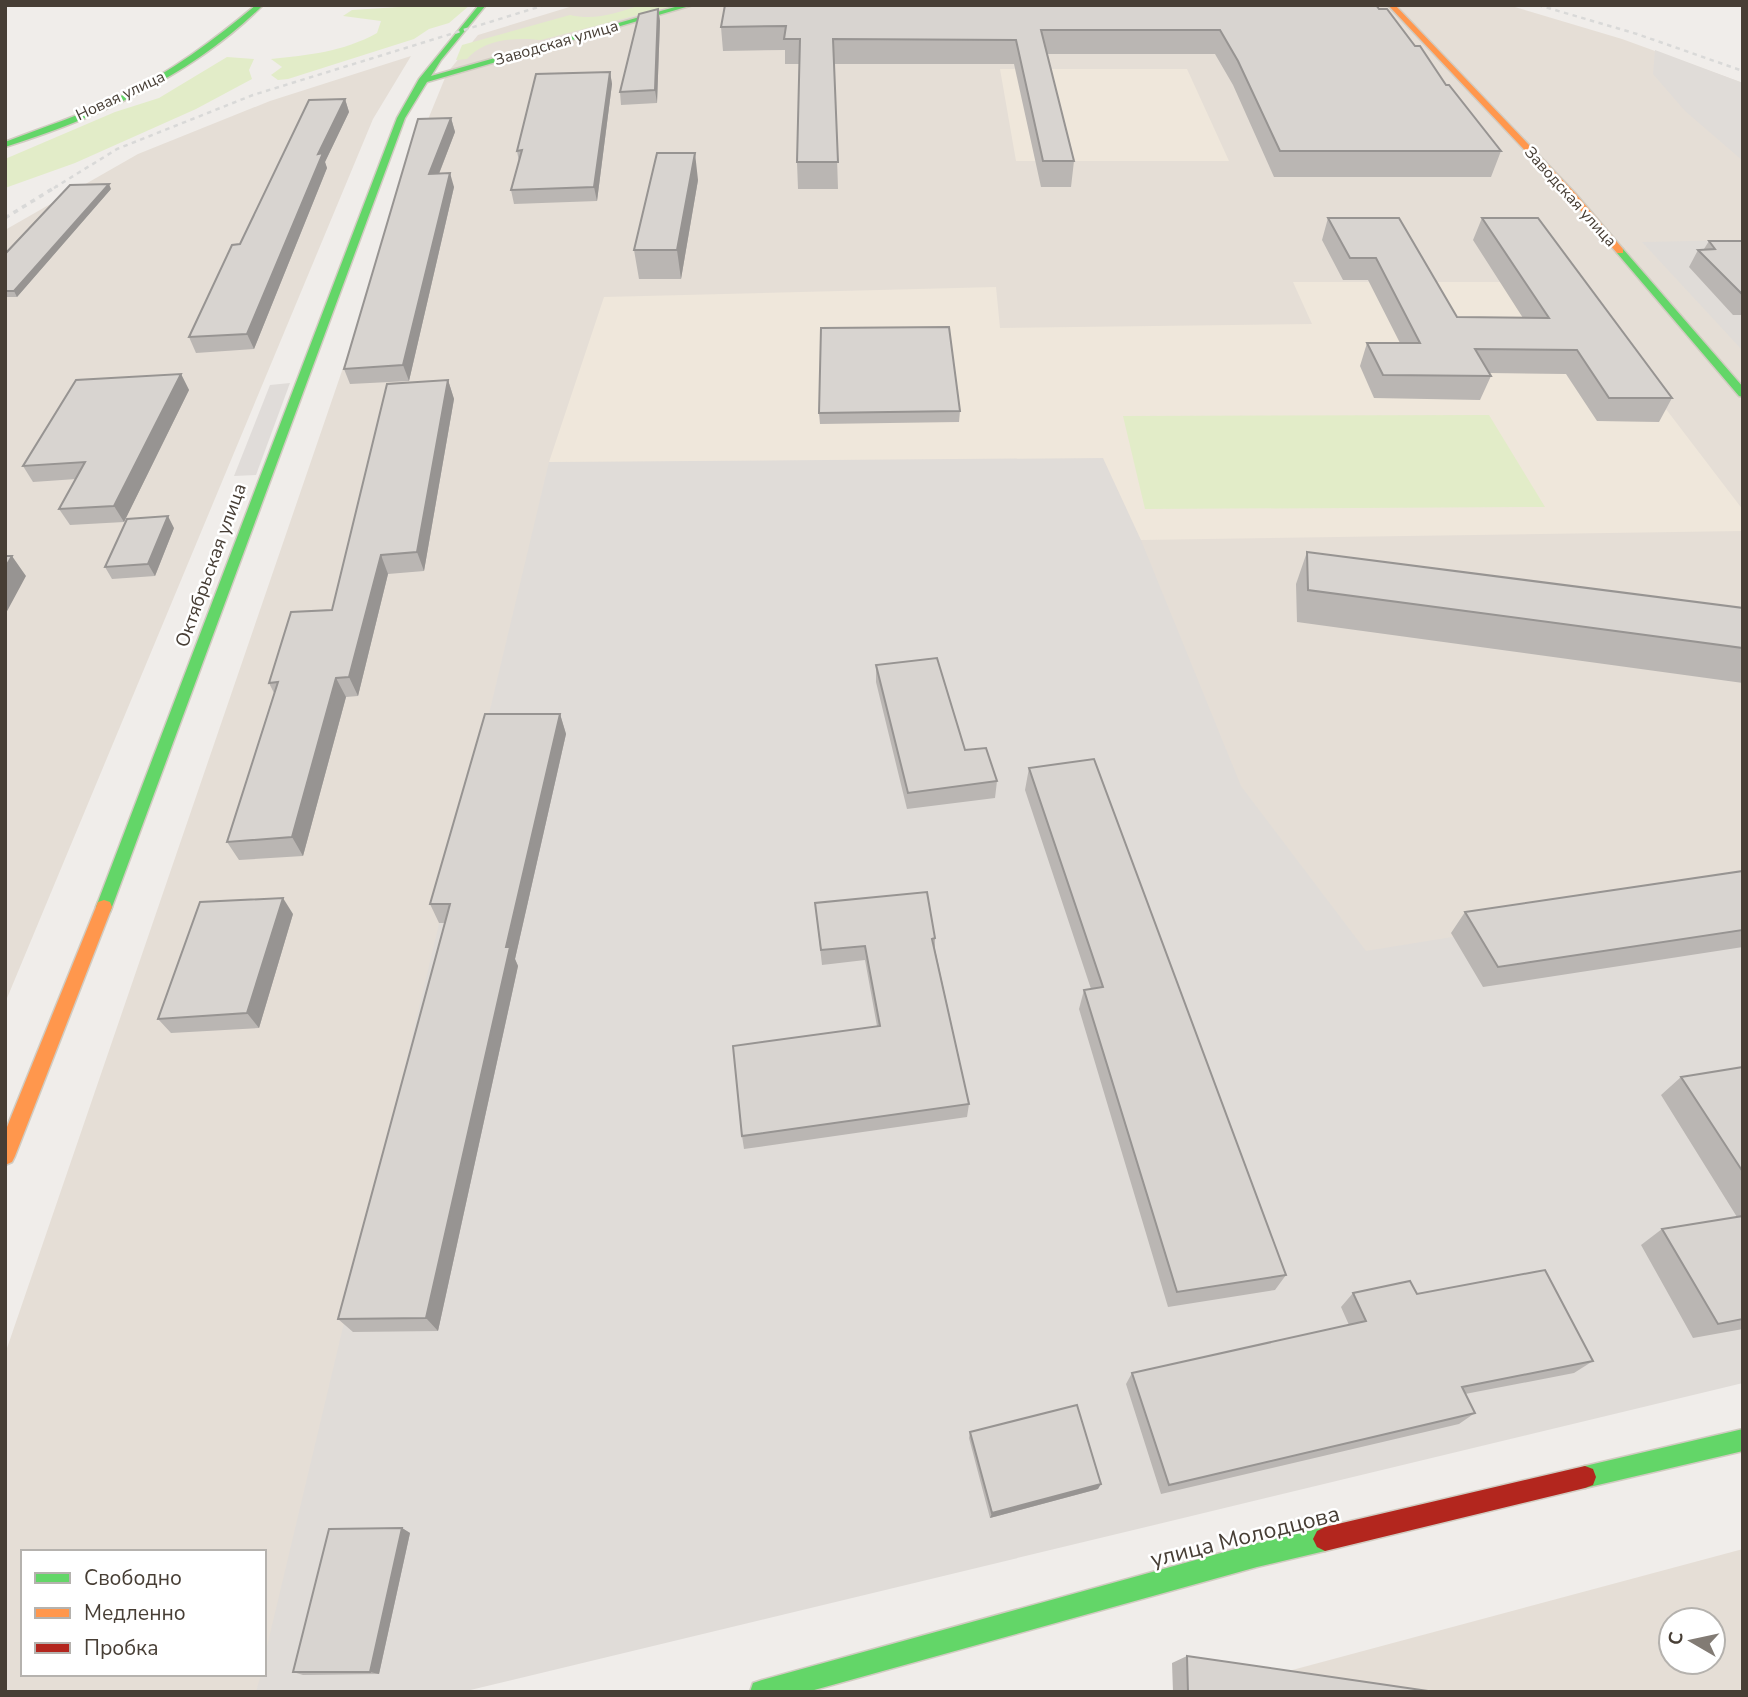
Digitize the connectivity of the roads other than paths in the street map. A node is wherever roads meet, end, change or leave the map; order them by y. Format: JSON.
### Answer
{"nodes":[{"id":1,"x":260,"y":5,"type":"edge"},
{"id":2,"x":483,"y":5,"type":"edge"},
{"id":3,"x":690,"y":5,"type":"edge"},
{"id":4,"x":1391,"y":5,"type":"edge"},
{"id":5,"x":422,"y":81,"type":"junction"},
{"id":6,"x":5,"y":145,"type":"edge"},
{"id":7,"x":1743,"y":394,"type":"edge"},
{"id":8,"x":5,"y":1156,"type":"edge"},
{"id":9,"x":1743,"y":1440,"type":"edge"},
{"id":10,"x":762,"y":1692,"type":"edge"}],
"edges":[{"from":1,"to":6,"type":"main road","name":"Новая улица"},
{"from":2,"to":5,"type":"main road","name":"Октябрьская улица"},
{"from":3,"to":5,"type":"main road","name":"Заводская улица"},
{"from":4,"to":7,"type":"main road","name":"Заводская улица"},
{"from":5,"to":8,"type":"main road","name":"Октябрьская улица"},
{"from":9,"to":10,"type":"main road","name":"улица Молодцова"}]}
